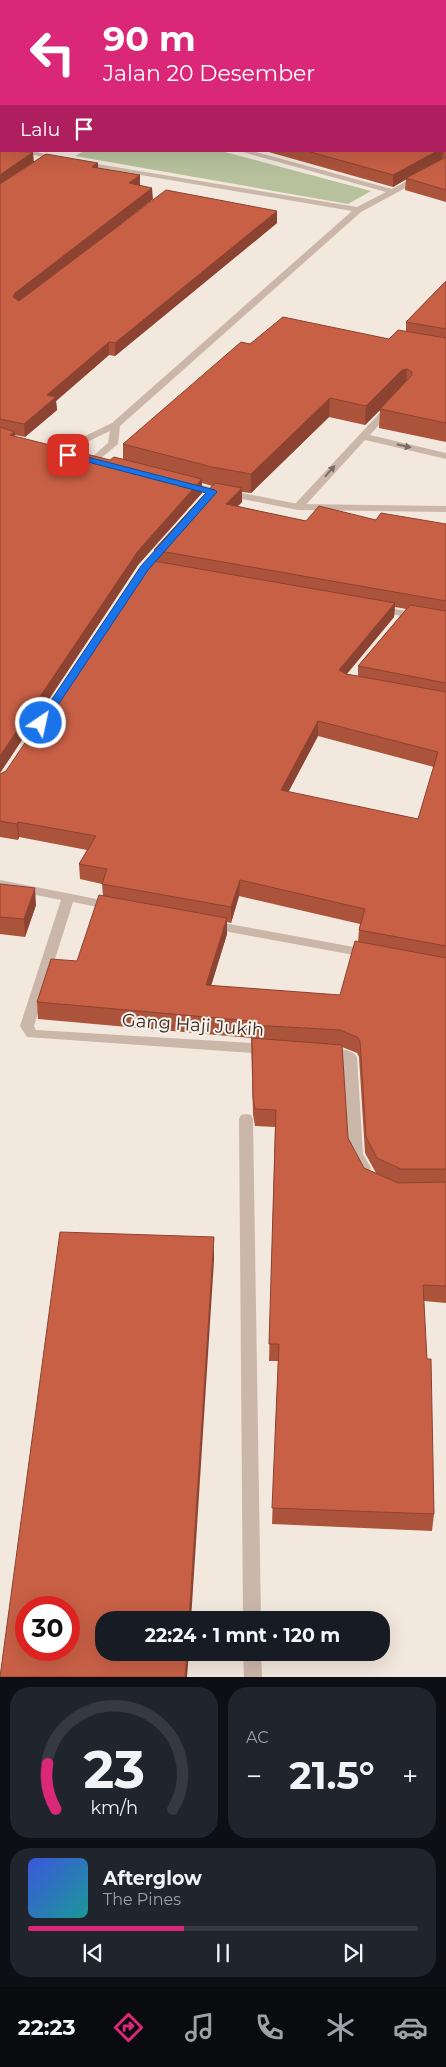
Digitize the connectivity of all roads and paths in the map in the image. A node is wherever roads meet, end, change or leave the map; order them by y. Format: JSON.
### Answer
{"nodes":[{"id":1,"x":26,"y":152,"type":"edge"},
{"id":2,"x":62,"y":152,"type":"edge"},
{"id":3,"x":248,"y":152,"type":"edge"},
{"id":4,"x":51,"y":157,"type":"junction"},
{"id":5,"x":44,"y":162,"type":"edge"},
{"id":6,"x":446,"y":163,"type":"edge"},
{"id":7,"x":184,"y":181,"type":"junction"},
{"id":8,"x":176,"y":188,"type":"dead end"},
{"id":9,"x":392,"y":191,"type":"junction"},
{"id":10,"x":358,"y":210,"type":"junction"},
{"id":11,"x":399,"y":398,"type":"edge"},
{"id":12,"x":115,"y":425,"type":"junction"},
{"id":13,"x":362,"y":436,"type":"junction"},
{"id":14,"x":446,"y":456,"type":"edge"},
{"id":15,"x":175,"y":482,"type":"edge"},
{"id":16,"x":298,"y":507,"type":"junction"},
{"id":17,"x":446,"y":510,"type":"edge"},
{"id":18,"x":367,"y":607,"type":"edge"},
{"id":19,"x":446,"y":622,"type":"edge"},
{"id":20,"x":0,"y":884,"type":"edge"},
{"id":21,"x":68,"y":899,"type":"junction"},
{"id":22,"x":125,"y":909,"type":"edge"},
{"id":23,"x":202,"y":923,"type":"edge"},
{"id":24,"x":381,"y":956,"type":"edge"},
{"id":25,"x":279,"y":1050,"type":"edge"},
{"id":26,"x":309,"y":1052,"type":"edge"},
{"id":27,"x":246,"y":1118,"type":"dead end"},
{"id":28,"x":370,"y":1180,"type":"edge"},
{"id":29,"x":252,"y":1611,"type":"edge"},
{"id":30,"x":252,"y":1661,"type":"edge"},
{"id":31,"x":253,"y":1677,"type":"edge"}],
"edges":[{"from":1,"to":4,"type":"street"},
{"from":2,"to":4,"type":"street"},
{"from":3,"to":9,"type":"street"},
{"from":4,"to":5,"type":"street"},
{"from":4,"to":7,"type":"street"},
{"from":6,"to":9,"type":"street"},
{"from":7,"to":8,"type":"street"},
{"from":7,"to":10,"type":"street"},
{"from":9,"to":10,"type":"street"},
{"from":10,"to":12,"type":"street"},
{"from":11,"to":13,"type":"street"},
{"from":12,"to":12,"type":"street"},
{"from":13,"to":14,"type":"street","one_way":true},
{"from":16,"to":13,"type":"street","one_way":true},
{"from":15,"to":16,"type":"street"},
{"from":16,"to":17,"type":"street"},
{"from":18,"to":19,"type":"street"},
{"from":20,"to":21,"type":"street"},
{"from":21,"to":22,"type":"street"},
{"from":21,"to":25,"type":"street","name":"Gang Haji Jukih"},
{"from":23,"to":24,"type":"street"},
{"from":26,"to":28,"type":"street"},
{"from":27,"to":29,"type":"street"},
{"from":30,"to":31,"type":"street"}]}
